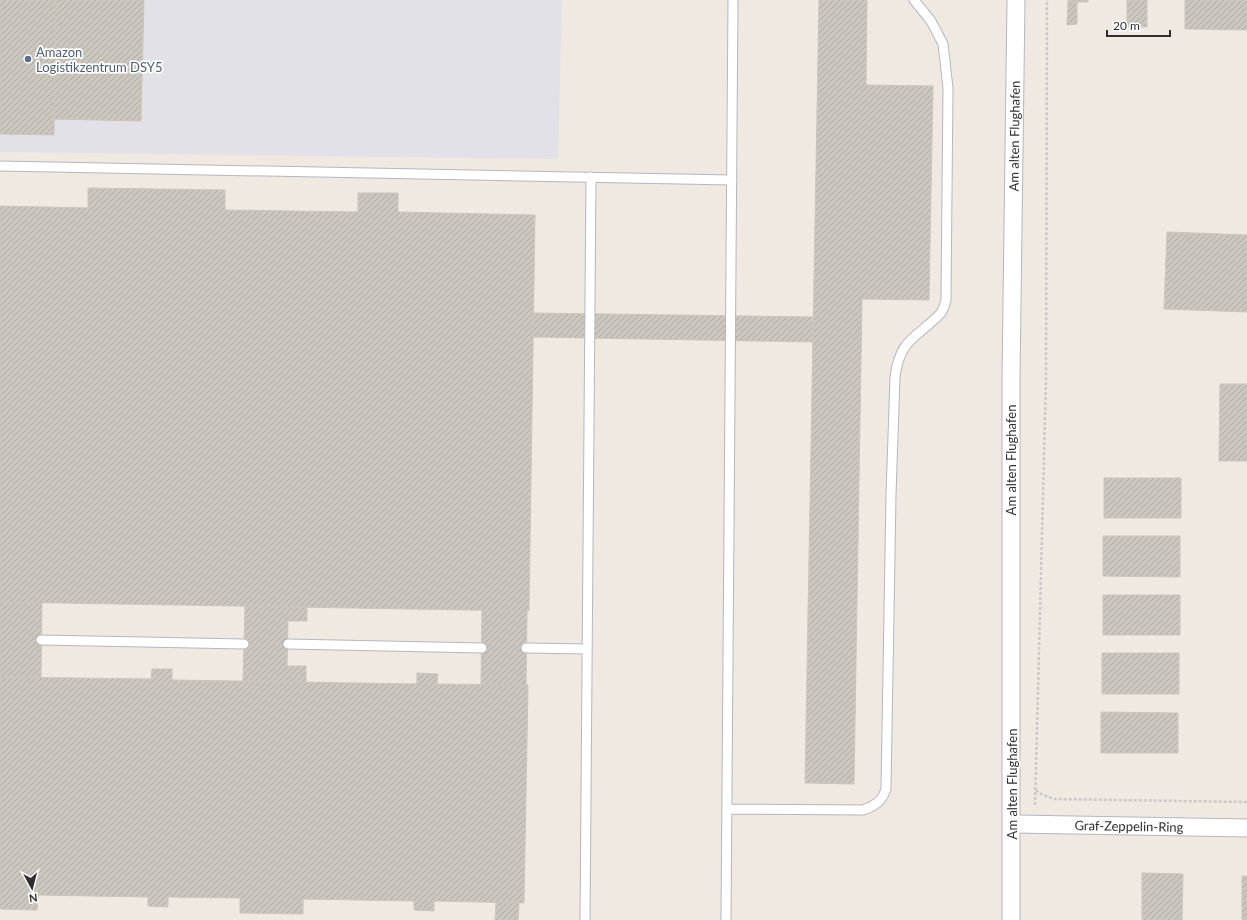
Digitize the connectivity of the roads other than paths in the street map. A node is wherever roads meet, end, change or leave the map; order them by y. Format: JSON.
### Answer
{"nodes":[{"id":1,"x":733,"y":0,"type":"edge"},
{"id":2,"x":914,"y":0,"type":"edge"},
{"id":3,"x":1016,"y":0,"type":"edge"},
{"id":4,"x":0,"y":166,"type":"edge"},
{"id":5,"x":591,"y":177,"type":"junction"},
{"id":6,"x":732,"y":180,"type":"junction"},
{"id":7,"x":41,"y":640,"type":"dead end"},
{"id":8,"x":244,"y":644,"type":"dead end"},
{"id":9,"x":288,"y":644,"type":"dead end"},
{"id":10,"x":482,"y":648,"type":"dead end"},
{"id":11,"x":526,"y":648,"type":"dead end"},
{"id":12,"x":587,"y":649,"type":"junction"},
{"id":13,"x":727,"y":809,"type":"junction"},
{"id":14,"x":1012,"y":824,"type":"junction"},
{"id":15,"x":1247,"y":828,"type":"edge"},
{"id":16,"x":584,"y":920,"type":"edge"},
{"id":17,"x":726,"y":920,"type":"edge"},
{"id":18,"x":1011,"y":920,"type":"edge"}],
"edges":[{"from":1,"to":6,"type":"lane"},
{"from":2,"to":13,"type":"lane"},
{"from":3,"to":14,"type":"street","name":"Am alten Flughafen"},
{"from":4,"to":5,"type":"lane"},
{"from":5,"to":6,"type":"lane"},
{"from":5,"to":12,"type":"lane"},
{"from":6,"to":13,"type":"lane"},
{"from":7,"to":8,"type":"lane"},
{"from":9,"to":10,"type":"lane"},
{"from":11,"to":12,"type":"lane"},
{"from":12,"to":16,"type":"lane"},
{"from":13,"to":17,"type":"lane"},
{"from":14,"to":15,"type":"street","name":"Graf-Zeppelin-Ring"},
{"from":14,"to":18,"type":"street","name":"Am alten Flughafen"}]}
